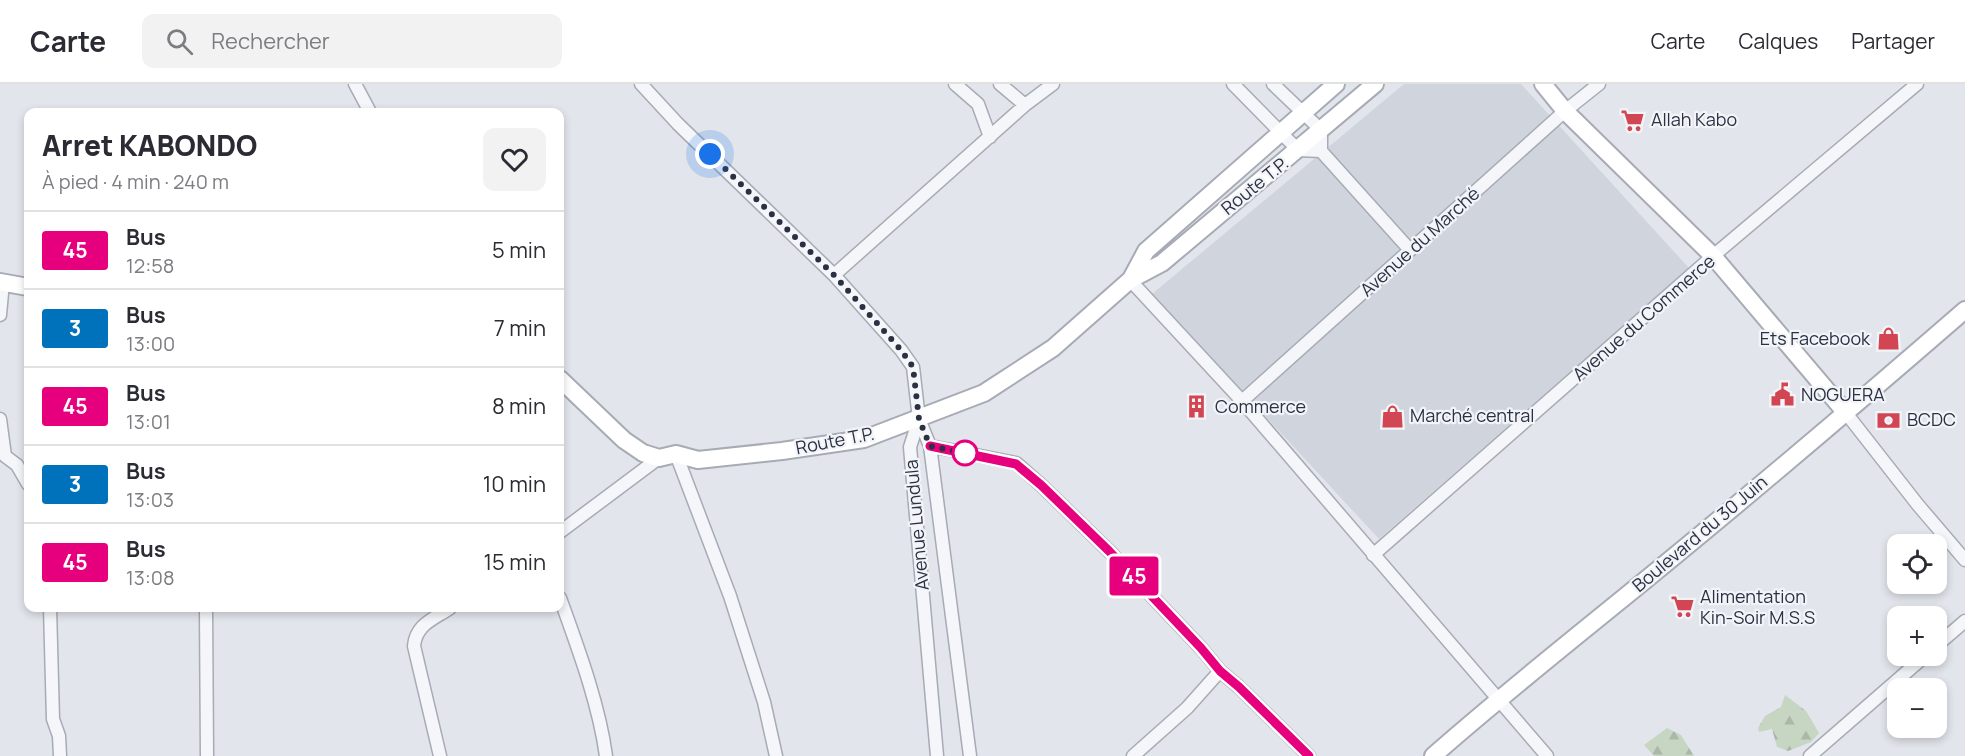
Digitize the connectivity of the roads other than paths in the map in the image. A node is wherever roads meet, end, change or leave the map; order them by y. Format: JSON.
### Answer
{"nodes":[{"id":1,"x":355,"y":84,"type":"edge"},
{"id":2,"x":641,"y":84,"type":"edge"},
{"id":3,"x":955,"y":84,"type":"edge"},
{"id":4,"x":1000,"y":84,"type":"edge"},
{"id":5,"x":1053,"y":84,"type":"edge"},
{"id":6,"x":1233,"y":84,"type":"edge"},
{"id":7,"x":1273,"y":84,"type":"edge"},
{"id":8,"x":1336,"y":84,"type":"edge"},
{"id":9,"x":1375,"y":84,"type":"edge"},
{"id":10,"x":1543,"y":84,"type":"edge"},
{"id":11,"x":1599,"y":84,"type":"edge"},
{"id":12,"x":1917,"y":84,"type":"edge"},
{"id":13,"x":1025,"y":105,"type":"junction"},
{"id":14,"x":368,"y":108,"type":"edge"},
{"id":15,"x":1566,"y":111,"type":"junction"},
{"id":16,"x":1303,"y":113,"type":"junction"},
{"id":17,"x":1320,"y":130,"type":"junction"},
{"id":18,"x":1281,"y":134,"type":"junction"},
{"id":19,"x":990,"y":137,"type":"junction"},
{"id":20,"x":1298,"y":150,"type":"junction"},
{"id":21,"x":1321,"y":151,"type":"junction"},
{"id":22,"x":1410,"y":250,"type":"junction"},
{"id":23,"x":1713,"y":256,"type":"junction"},
{"id":24,"x":834,"y":275,"type":"junction"},
{"id":25,"x":1130,"y":280,"type":"junction"},
{"id":26,"x":2,"y":282,"type":"edge"},
{"id":27,"x":24,"y":286,"type":"edge"},
{"id":28,"x":1965,"y":310,"type":"edge"},
{"id":29,"x":0,"y":315,"type":"edge"},
{"id":30,"x":564,"y":383,"type":"edge"},
{"id":31,"x":1242,"y":401,"type":"junction"},
{"id":32,"x":1846,"y":413,"type":"junction"},
{"id":33,"x":0,"y":419,"type":"edge"},
{"id":34,"x":919,"y":419,"type":"junction"},
{"id":35,"x":930,"y":446,"type":"junction"},
{"id":36,"x":668,"y":456,"type":"junction"},
{"id":37,"x":24,"y":477,"type":"edge"},
{"id":38,"x":564,"y":529,"type":"edge"},
{"id":39,"x":1373,"y":555,"type":"junction"},
{"id":40,"x":1965,"y":560,"type":"edge"},
{"id":41,"x":564,"y":609,"type":"edge"},
{"id":42,"x":50,"y":612,"type":"edge"},
{"id":43,"x":206,"y":612,"type":"edge"},
{"id":44,"x":444,"y":612,"type":"edge"},
{"id":45,"x":1965,"y":621,"type":"edge"},
{"id":46,"x":1947,"y":637,"type":"edge"},
{"id":47,"x":1914,"y":666,"type":"edge"},
{"id":48,"x":1220,"y":671,"type":"junction"},
{"id":49,"x":1498,"y":699,"type":"junction"},
{"id":50,"x":60,"y":756,"type":"edge"},
{"id":51,"x":207,"y":756,"type":"edge"},
{"id":52,"x":440,"y":756,"type":"edge"},
{"id":53,"x":606,"y":756,"type":"edge"},
{"id":54,"x":776,"y":756,"type":"edge"},
{"id":55,"x":937,"y":756,"type":"edge"},
{"id":56,"x":970,"y":756,"type":"edge"},
{"id":57,"x":1133,"y":756,"type":"edge"},
{"id":58,"x":1309,"y":756,"type":"edge"},
{"id":59,"x":1433,"y":756,"type":"edge"},
{"id":60,"x":1547,"y":756,"type":"edge"},
{"id":61,"x":1810,"y":756,"type":"edge"}],
"edges":[{"from":1,"to":14,"type":"street"},
{"from":2,"to":24,"type":"street"},
{"from":3,"to":19,"type":"street"},
{"from":4,"to":13,"type":"street"},
{"from":5,"to":13,"type":"street"},
{"from":6,"to":18,"type":"street"},
{"from":7,"to":16,"type":"street"},
{"from":8,"to":16,"type":"street","name":"Route T.P."},
{"from":9,"to":17,"type":"street","name":"Route T.P."},
{"from":10,"to":15,"type":"street"},
{"from":11,"to":15,"type":"street","name":"Avenue du Marché"},
{"from":12,"to":23,"type":"street","name":"Avenue du Commerce"},
{"from":13,"to":19,"type":"street"},
{"from":15,"to":22,"type":"street","name":"Avenue du Marché"},
{"from":15,"to":23,"type":"street"},
{"from":16,"to":17,"type":"street"},
{"from":16,"to":18,"type":"street","name":"Route T.P."},
{"from":17,"to":20,"type":"street","name":"Route T.P."},
{"from":17,"to":21,"type":"street"},
{"from":18,"to":20,"type":"street"},
{"from":18,"to":25,"type":"street","name":"Route T.P."},
{"from":19,"to":24,"type":"street"},
{"from":20,"to":21,"type":"street"},
{"from":20,"to":25,"type":"street","name":"Route T.P."},
{"from":21,"to":22,"type":"street"},
{"from":22,"to":31,"type":"street","name":"Avenue du Marché"},
{"from":23,"to":32,"type":"street"},
{"from":23,"to":39,"type":"street","name":"Avenue du Commerce"},
{"from":24,"to":34,"type":"street"},
{"from":25,"to":31,"type":"street"},
{"from":25,"to":34,"type":"street","name":"Route T.P."},
{"from":26,"to":27,"type":"street"},
{"from":26,"to":29,"type":"street"},
{"from":28,"to":32,"type":"street","name":"Boulevard du 30 Juin"},
{"from":30,"to":36,"type":"street","name":"Route T.P."},
{"from":31,"to":39,"type":"street"},
{"from":32,"to":40,"type":"street"},
{"from":32,"to":49,"type":"street","name":"Boulevard du 30 Juin"},
{"from":33,"to":37,"type":"street"},
{"from":34,"to":35,"type":"street","name":"Avenue Lundula"},
{"from":34,"to":36,"type":"street","name":"Route T.P."},
{"from":34,"to":55,"type":"street","name":"Avenue Lundula"},
{"from":35,"to":48,"type":"street"},
{"from":35,"to":56,"type":"street","name":"Avenue Lundula"},
{"from":36,"to":38,"type":"street"},
{"from":36,"to":54,"type":"street"},
{"from":39,"to":49,"type":"street"},
{"from":41,"to":53,"type":"street"},
{"from":42,"to":50,"type":"street"},
{"from":43,"to":51,"type":"street"},
{"from":44,"to":52,"type":"street"},
{"from":45,"to":46,"type":"street"},
{"from":47,"to":61,"type":"street"},
{"from":48,"to":57,"type":"street"},
{"from":48,"to":58,"type":"street"},
{"from":49,"to":59,"type":"street","name":"Boulevard du 30 Juin"},
{"from":49,"to":60,"type":"street"}]}
